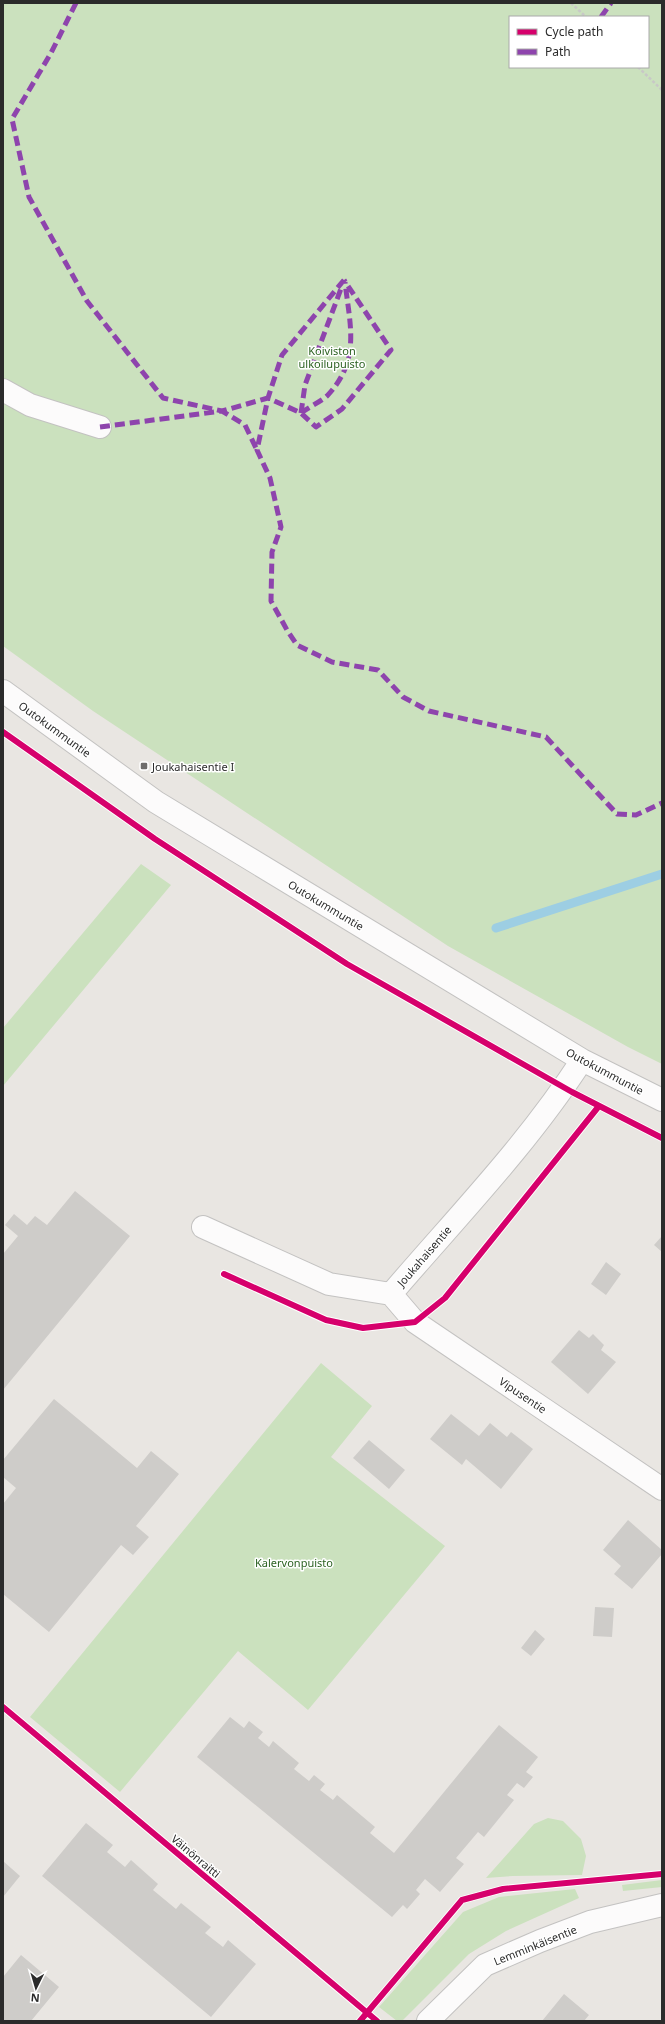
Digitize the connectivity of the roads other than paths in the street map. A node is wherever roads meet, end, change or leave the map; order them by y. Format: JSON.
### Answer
{"nodes":[{"id":1,"x":3,"y":390,"type":"edge"},
{"id":2,"x":100,"y":427,"type":"dead end"},
{"id":3,"x":3,"y":691,"type":"edge"},
{"id":4,"x":582,"y":1060,"type":"junction"},
{"id":5,"x":662,"y":1100,"type":"edge"},
{"id":6,"x":203,"y":1227,"type":"dead end"},
{"id":7,"x":390,"y":1294,"type":"junction"},
{"id":8,"x":662,"y":1489,"type":"edge"},
{"id":9,"x":662,"y":1905,"type":"edge"},
{"id":10,"x":428,"y":2021,"type":"edge"}],
"edges":[{"from":1,"to":2,"type":"street"},
{"from":3,"to":4,"type":"street","name":"Outokummuntie"},
{"from":4,"to":5,"type":"street","name":"Outokummuntie"},
{"from":4,"to":7,"type":"street","name":"Joukahaisentie"},
{"from":6,"to":7,"type":"street","name":"Joukahaisentie"},
{"from":7,"to":8,"type":"street","name":"Vipusentie"},
{"from":9,"to":10,"type":"street","name":"Lemminkäisentie"}]}
